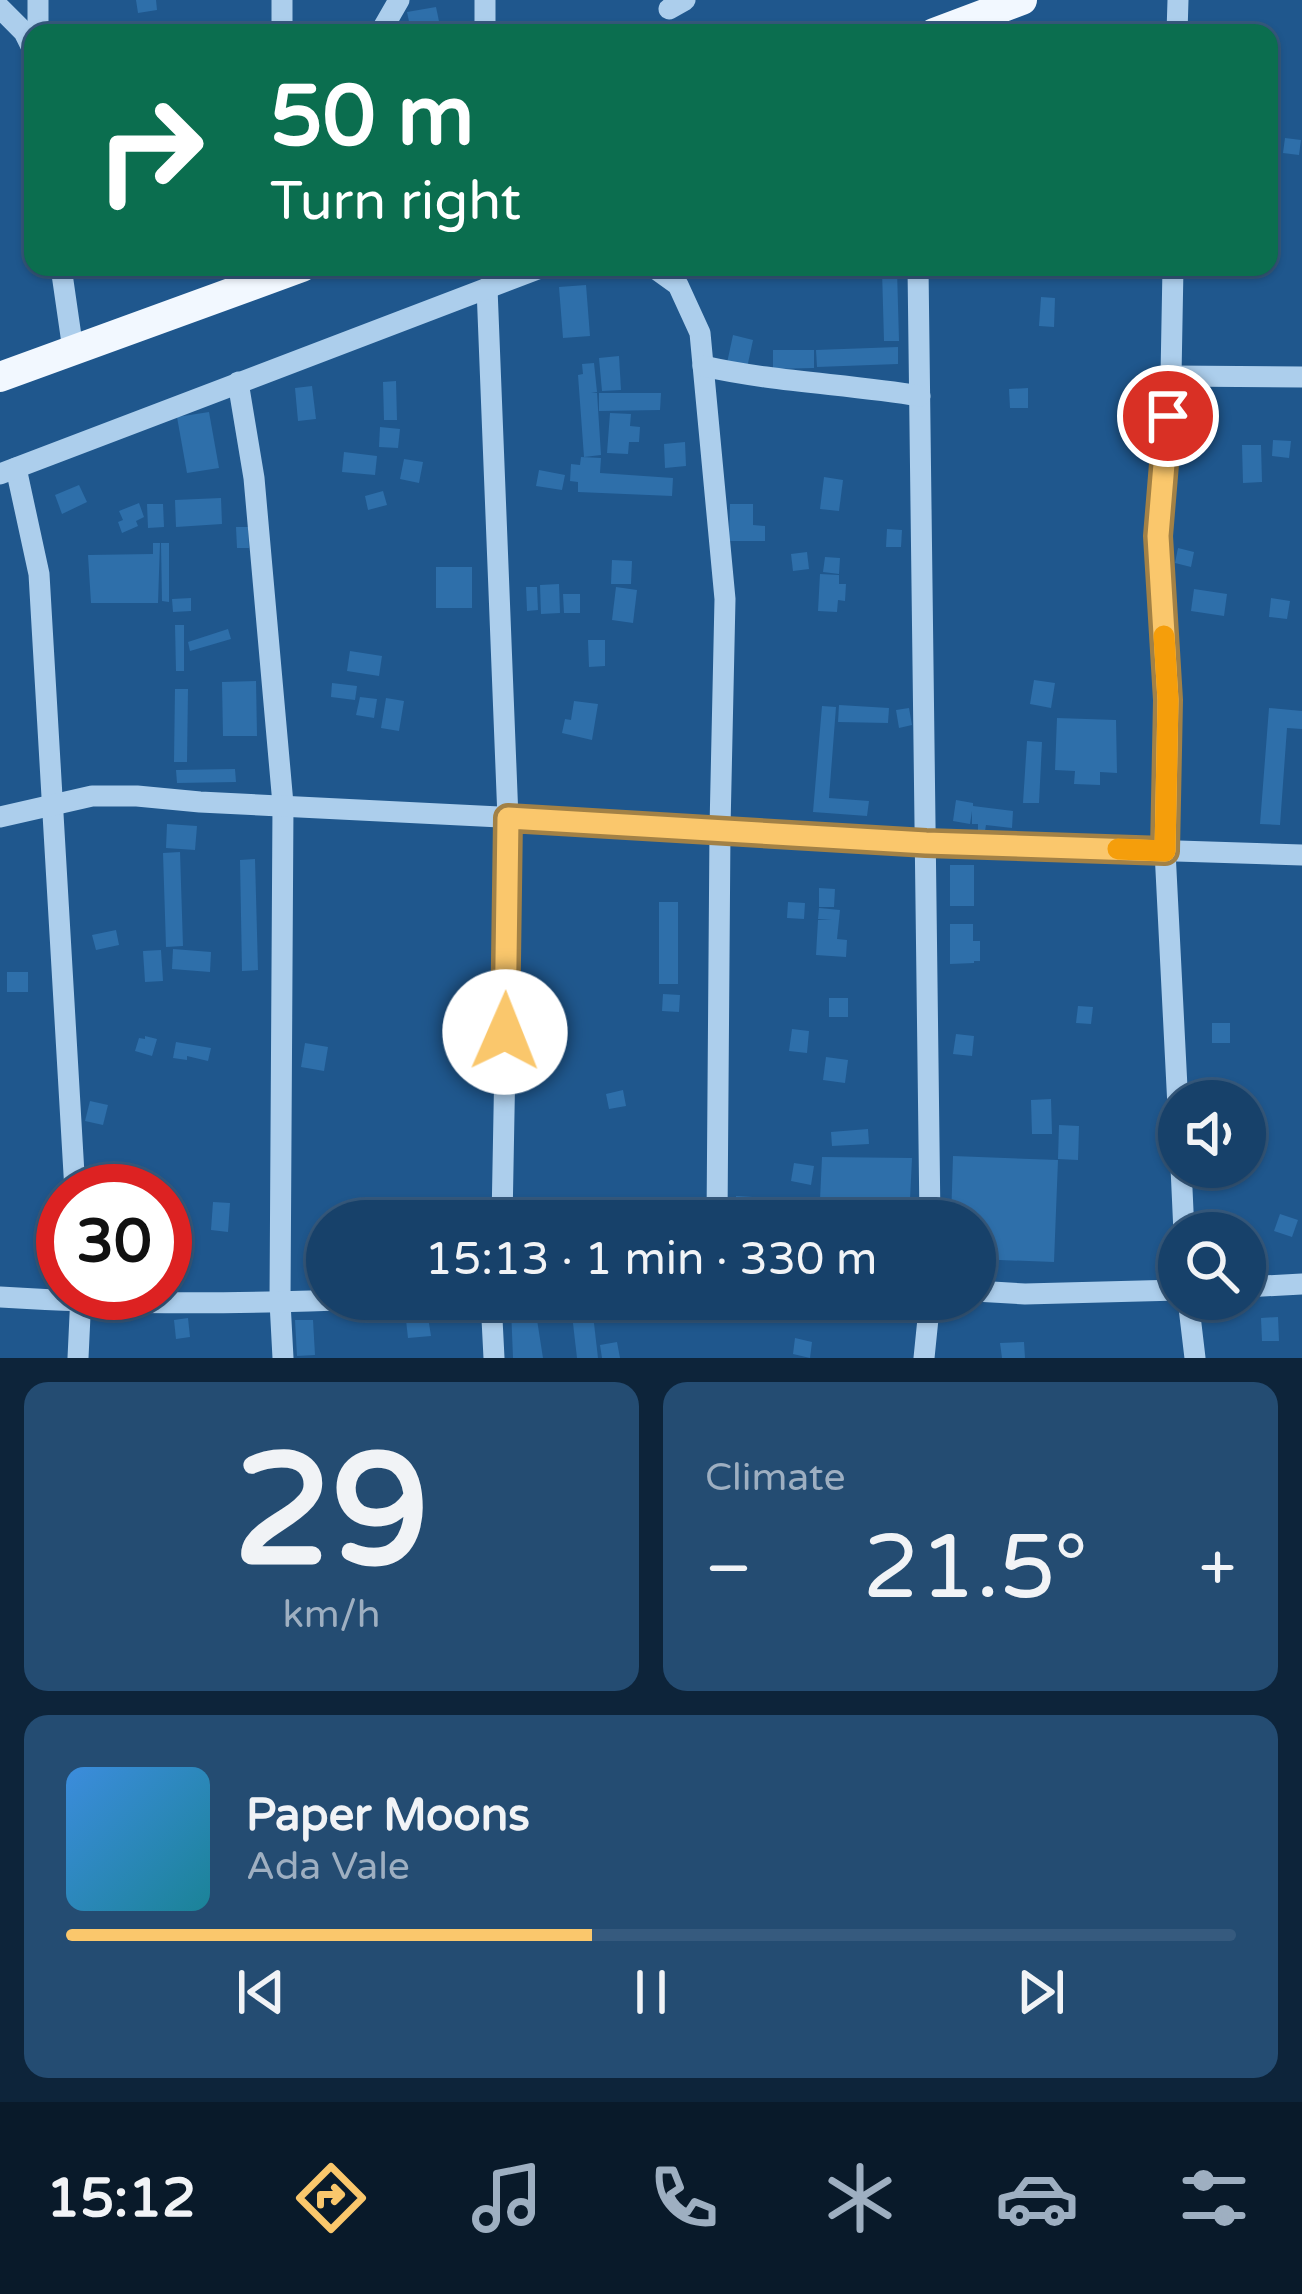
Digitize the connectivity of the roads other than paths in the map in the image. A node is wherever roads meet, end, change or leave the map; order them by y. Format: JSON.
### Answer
{"nodes":[{"id":1,"x":1022,"y":0,"type":"edge"},
{"id":2,"x":0,"y":8,"type":"edge"},
{"id":3,"x":958,"y":24,"type":"edge"},
{"id":4,"x":24,"y":32,"type":"edge"},
{"id":5,"x":62,"y":276,"type":"edge"},
{"id":6,"x":272,"y":276,"type":"edge"},
{"id":7,"x":519,"y":276,"type":"edge"},
{"id":8,"x":666,"y":276,"type":"edge"},
{"id":9,"x":918,"y":276,"type":"edge"},
{"id":10,"x":1173,"y":276,"type":"edge"},
{"id":11,"x":488,"y":288,"type":"junction"},
{"id":12,"x":73,"y":350,"type":"junction"},
{"id":13,"x":703,"y":366,"type":"junction"},
{"id":14,"x":1171,"y":376,"type":"junction"},
{"id":15,"x":0,"y":377,"type":"edge"},
{"id":16,"x":1302,"y":377,"type":"edge"},
{"id":17,"x":238,"y":382,"type":"junction"},
{"id":18,"x":920,"y":396,"type":"junction"},
{"id":19,"x":8,"y":471,"type":"edge"},
{"id":20,"x":283,"y":804,"type":"junction"},
{"id":21,"x":51,"y":806,"type":"junction"},
{"id":22,"x":0,"y":817,"type":"edge"},
{"id":23,"x":508,"y":818,"type":"junction"},
{"id":24,"x":720,"y":828,"type":"junction"},
{"id":25,"x":926,"y":843,"type":"junction"},
{"id":26,"x":1165,"y":851,"type":"junction"},
{"id":27,"x":1302,"y":855,"type":"edge"},
{"id":28,"x":1177,"y":1080,"type":"edge"},
{"id":29,"x":72,"y":1164,"type":"edge"},
{"id":30,"x":502,"y":1200,"type":"edge"},
{"id":31,"x":716,"y":1200,"type":"edge"},
{"id":32,"x":931,"y":1200,"type":"edge"},
{"id":33,"x":1302,"y":1284,"type":"edge"},
{"id":34,"x":1266,"y":1286,"type":"edge"},
{"id":35,"x":1158,"y":1291,"type":"edge"},
{"id":36,"x":996,"y":1292,"type":"edge"},
{"id":37,"x":0,"y":1297,"type":"edge"},
{"id":38,"x":36,"y":1297,"type":"edge"},
{"id":39,"x":192,"y":1300,"type":"edge"},
{"id":40,"x":306,"y":1301,"type":"edge"},
{"id":41,"x":280,"y":1302,"type":"junction"},
{"id":42,"x":79,"y":1320,"type":"edge"},
{"id":43,"x":492,"y":1320,"type":"edge"},
{"id":44,"x":928,"y":1320,"type":"edge"},
{"id":45,"x":1191,"y":1320,"type":"edge"},
{"id":46,"x":78,"y":1358,"type":"edge"},
{"id":47,"x":283,"y":1358,"type":"edge"},
{"id":48,"x":494,"y":1358,"type":"edge"},
{"id":49,"x":924,"y":1358,"type":"edge"},
{"id":50,"x":1196,"y":1358,"type":"edge"}],
"edges":[{"from":1,"to":3,"type":"main road"},
{"from":2,"to":4,"type":"street"},
{"from":5,"to":12,"type":"street"},
{"from":6,"to":12,"type":"main road"},
{"from":7,"to":11,"type":"street"},
{"from":8,"to":13,"type":"street"},
{"from":9,"to":18,"type":"street"},
{"from":10,"to":14,"type":"street"},
{"from":11,"to":17,"type":"street"},
{"from":11,"to":23,"type":"street"},
{"from":12,"to":15,"type":"main road"},
{"from":13,"to":18,"type":"street"},
{"from":13,"to":24,"type":"street"},
{"from":14,"to":16,"type":"street"},
{"from":14,"to":26,"type":"street"},
{"from":17,"to":19,"type":"street"},
{"from":17,"to":20,"type":"street"},
{"from":18,"to":25,"type":"street"},
{"from":19,"to":21,"type":"street"},
{"from":20,"to":21,"type":"street"},
{"from":20,"to":23,"type":"street"},
{"from":20,"to":41,"type":"street"},
{"from":21,"to":22,"type":"street"},
{"from":21,"to":29,"type":"street"},
{"from":23,"to":24,"type":"street"},
{"from":23,"to":30,"type":"street"},
{"from":24,"to":25,"type":"street"},
{"from":24,"to":31,"type":"street"},
{"from":25,"to":26,"type":"street"},
{"from":25,"to":32,"type":"street"},
{"from":26,"to":27,"type":"street"},
{"from":26,"to":28,"type":"street"},
{"from":33,"to":34,"type":"street"},
{"from":35,"to":36,"type":"street"},
{"from":37,"to":38,"type":"street"},
{"from":39,"to":41,"type":"street"},
{"from":40,"to":41,"type":"street"},
{"from":41,"to":47,"type":"street"},
{"from":42,"to":46,"type":"street"},
{"from":43,"to":48,"type":"street"},
{"from":44,"to":49,"type":"street"},
{"from":45,"to":50,"type":"street"}]}
